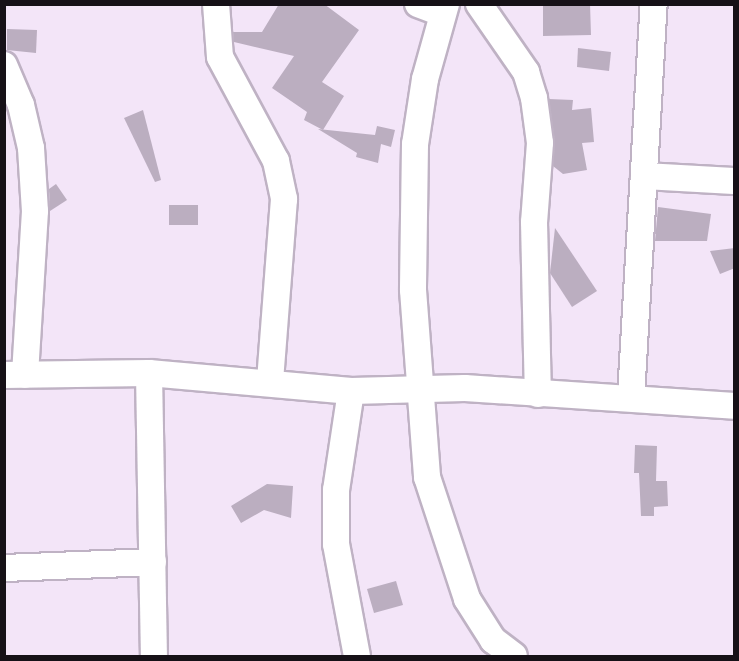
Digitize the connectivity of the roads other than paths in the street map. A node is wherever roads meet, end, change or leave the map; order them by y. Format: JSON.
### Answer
{"nodes":[{"id":1,"x":216,"y":4,"type":"edge"},
{"id":2,"x":479,"y":4,"type":"edge"},
{"id":3,"x":654,"y":4,"type":"edge"},
{"id":4,"x":435,"y":7,"type":"edge"},
{"id":5,"x":4,"y":65,"type":"edge"},
{"id":6,"x":644,"y":176,"type":"junction"},
{"id":7,"x":735,"y":181,"type":"edge"},
{"id":8,"x":149,"y":373,"type":"junction"},
{"id":9,"x":15,"y":375,"type":"edge"},
{"id":10,"x":270,"y":380,"type":"junction"},
{"id":11,"x":421,"y":390,"type":"junction"},
{"id":12,"x":351,"y":392,"type":"junction"},
{"id":13,"x":538,"y":394,"type":"junction"},
{"id":14,"x":631,"y":397,"type":"junction"},
{"id":15,"x":735,"y":406,"type":"edge"},
{"id":16,"x":153,"y":562,"type":"junction"},
{"id":17,"x":4,"y":568,"type":"edge"},
{"id":18,"x":154,"y":657,"type":"edge"},
{"id":19,"x":357,"y":657,"type":"edge"},
{"id":20,"x":514,"y":657,"type":"edge"}],
"edges":[{"from":1,"to":10,"type":"street"},
{"from":2,"to":13,"type":"street"},
{"from":3,"to":6,"type":"street"},
{"from":4,"to":11,"type":"street"},
{"from":5,"to":9,"type":"street"},
{"from":6,"to":7,"type":"street"},
{"from":6,"to":14,"type":"street"},
{"from":8,"to":9,"type":"street"},
{"from":8,"to":10,"type":"street"},
{"from":8,"to":16,"type":"street"},
{"from":10,"to":12,"type":"street"},
{"from":11,"to":12,"type":"street"},
{"from":11,"to":13,"type":"street"},
{"from":11,"to":20,"type":"street"},
{"from":12,"to":19,"type":"street"},
{"from":13,"to":14,"type":"street"},
{"from":14,"to":15,"type":"street"},
{"from":16,"to":17,"type":"street"},
{"from":16,"to":18,"type":"street"}]}
